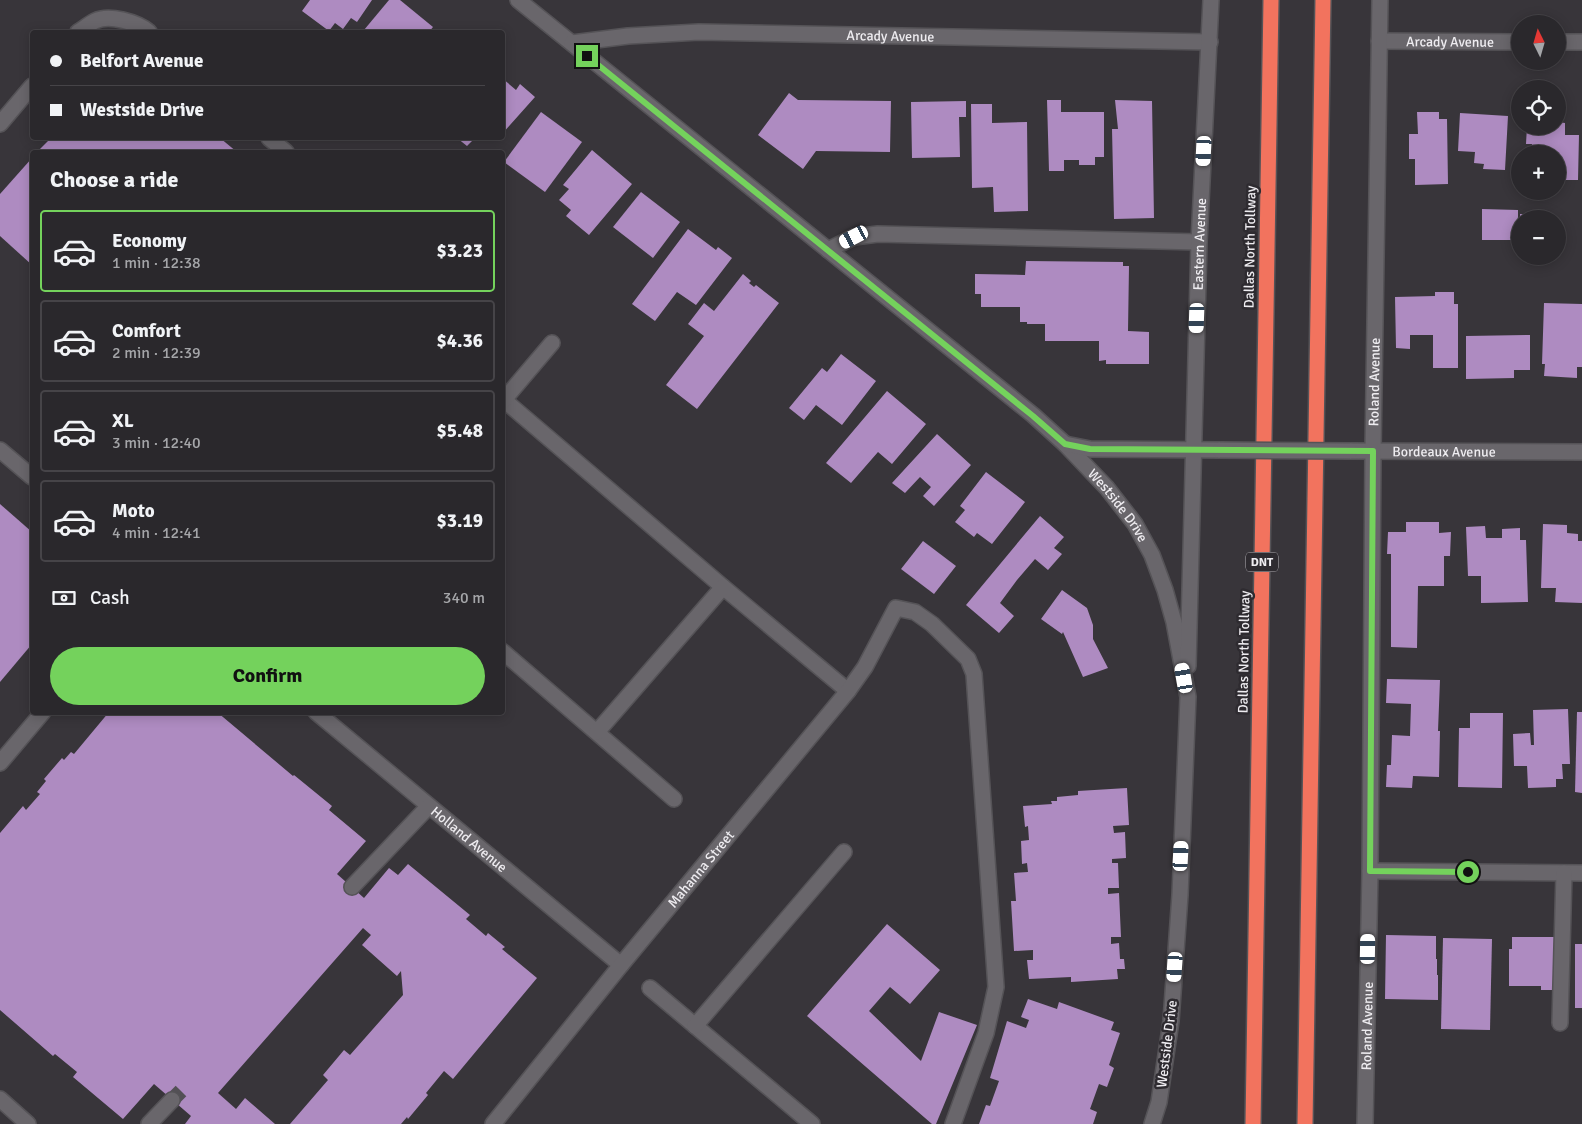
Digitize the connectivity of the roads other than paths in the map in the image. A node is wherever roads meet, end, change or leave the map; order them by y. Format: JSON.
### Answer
{"nodes":[{"id":1,"x":518,"y":0,"type":"edge"},
{"id":2,"x":1211,"y":0,"type":"edge"},
{"id":3,"x":1271,"y":0,"type":"edge"},
{"id":4,"x":1323,"y":0,"type":"edge"},
{"id":5,"x":1380,"y":0,"type":"edge"},
{"id":6,"x":81,"y":30,"type":"edge"},
{"id":7,"x":146,"y":30,"type":"edge"},
{"id":8,"x":1379,"y":41,"type":"junction"},
{"id":9,"x":1210,"y":42,"type":"junction"},
{"id":10,"x":1511,"y":42,"type":"edge"},
{"id":11,"x":1566,"y":42,"type":"edge"},
{"id":12,"x":1582,"y":42,"type":"edge"},
{"id":13,"x":572,"y":43,"type":"junction"},
{"id":14,"x":30,"y":88,"type":"edge"},
{"id":15,"x":0,"y":124,"type":"edge"},
{"id":16,"x":271,"y":140,"type":"edge"},
{"id":17,"x":284,"y":150,"type":"edge"},
{"id":18,"x":1199,"y":242,"type":"junction"},
{"id":19,"x":828,"y":250,"type":"junction"},
{"id":20,"x":552,"y":343,"type":"dead end"},
{"id":21,"x":505,"y":399,"type":"edge"},
{"id":22,"x":505,"y":403,"type":"edge"},
{"id":23,"x":1065,"y":444,"type":"junction"},
{"id":24,"x":1194,"y":449,"type":"junction"},
{"id":25,"x":0,"y":450,"type":"edge"},
{"id":26,"x":1373,"y":451,"type":"junction"},
{"id":27,"x":1582,"y":452,"type":"edge"},
{"id":28,"x":30,"y":475,"type":"edge"},
{"id":29,"x":723,"y":587,"type":"junction"},
{"id":30,"x":505,"y":654,"type":"edge"},
{"id":31,"x":848,"y":691,"type":"junction"},
{"id":32,"x":1188,"y":697,"type":"junction"},
{"id":33,"x":40,"y":715,"type":"edge"},
{"id":34,"x":320,"y":715,"type":"edge"},
{"id":35,"x":597,"y":732,"type":"junction"},
{"id":36,"x":0,"y":763,"type":"edge"},
{"id":37,"x":674,"y":799,"type":"dead end"},
{"id":38,"x":428,"y":807,"type":"junction"},
{"id":39,"x":844,"y":852,"type":"dead end"},
{"id":40,"x":1370,"y":871,"type":"junction"},
{"id":41,"x":1564,"y":873,"type":"junction"},
{"id":42,"x":1582,"y":873,"type":"edge"},
{"id":43,"x":352,"y":887,"type":"dead end"},
{"id":44,"x":621,"y":965,"type":"junction"},
{"id":45,"x":650,"y":988,"type":"dead end"},
{"id":46,"x":1560,"y":1024,"type":"dead end"},
{"id":47,"x":696,"y":1026,"type":"junction"},
{"id":48,"x":0,"y":1100,"type":"edge"},
{"id":49,"x":172,"y":1100,"type":"tunnel mouth"},
{"id":50,"x":28,"y":1124,"type":"edge"},
{"id":51,"x":149,"y":1124,"type":"edge"},
{"id":52,"x":493,"y":1124,"type":"edge"},
{"id":53,"x":812,"y":1124,"type":"edge"},
{"id":54,"x":953,"y":1124,"type":"edge"},
{"id":55,"x":1152,"y":1124,"type":"edge"},
{"id":56,"x":1253,"y":1124,"type":"edge"},
{"id":57,"x":1305,"y":1124,"type":"edge"},
{"id":58,"x":1365,"y":1124,"type":"edge"}],
"edges":[{"from":1,"to":13,"type":"street","name":"Westside Drive"},
{"from":2,"to":9,"type":"street","name":"Eastern Avenue"},
{"from":3,"to":56,"type":"highway","name":"Dallas North Tollway","number":"DNT"},
{"from":4,"to":57,"type":"highway"},
{"from":5,"to":8,"type":"street","name":"Roland Avenue"},
{"from":6,"to":7,"type":"street"},
{"from":8,"to":10,"type":"street","name":"Arcady Avenue"},
{"from":8,"to":26,"type":"street","name":"Roland Avenue"},
{"from":9,"to":13,"type":"street","name":"Arcady Avenue"},
{"from":9,"to":18,"type":"street","name":"Eastern Avenue"},
{"from":11,"to":12,"type":"street"},
{"from":13,"to":19,"type":"street","name":"Westside Drive"},
{"from":14,"to":15,"type":"street"},
{"from":16,"to":17,"type":"street"},
{"from":18,"to":19,"type":"street"},
{"from":18,"to":24,"type":"street","name":"Eastern Avenue"},
{"from":19,"to":23,"type":"street","name":"Westside Drive"},
{"from":20,"to":21,"type":"street"},
{"from":22,"to":29,"type":"street"},
{"from":23,"to":24,"type":"street","name":"Bordeaux Avenue"},
{"from":23,"to":32,"type":"street","name":"Westside Drive"},
{"from":24,"to":26,"type":"street","name":"Bordeaux Avenue","bridge":true},
{"from":24,"to":32,"type":"street","name":"Eastern Avenue"},
{"from":25,"to":28,"type":"street"},
{"from":26,"to":27,"type":"street","name":"Bordeaux Avenue"},
{"from":26,"to":40,"type":"street","name":"Roland Avenue"},
{"from":29,"to":31,"type":"street"},
{"from":29,"to":35,"type":"street"},
{"from":30,"to":35,"type":"street"},
{"from":31,"to":44,"type":"street","name":"Mahanna Street"},
{"from":31,"to":54,"type":"street","name":"Mahanna Street"},
{"from":32,"to":55,"type":"street","name":"Westside Drive"},
{"from":33,"to":36,"type":"street"},
{"from":34,"to":38,"type":"street","name":"Holland Avenue"},
{"from":35,"to":37,"type":"street"},
{"from":38,"to":43,"type":"street"},
{"from":38,"to":44,"type":"street","name":"Holland Avenue"},
{"from":39,"to":47,"type":"street"},
{"from":40,"to":41,"type":"street"},
{"from":40,"to":58,"type":"street","name":"Roland Avenue"},
{"from":41,"to":42,"type":"street"},
{"from":41,"to":46,"type":"street"},
{"from":44,"to":52,"type":"street","name":"Mahanna Street"},
{"from":45,"to":47,"type":"street"},
{"from":47,"to":53,"type":"street"},
{"from":48,"to":50,"type":"street"},
{"from":49,"to":51,"type":"street"}]}
